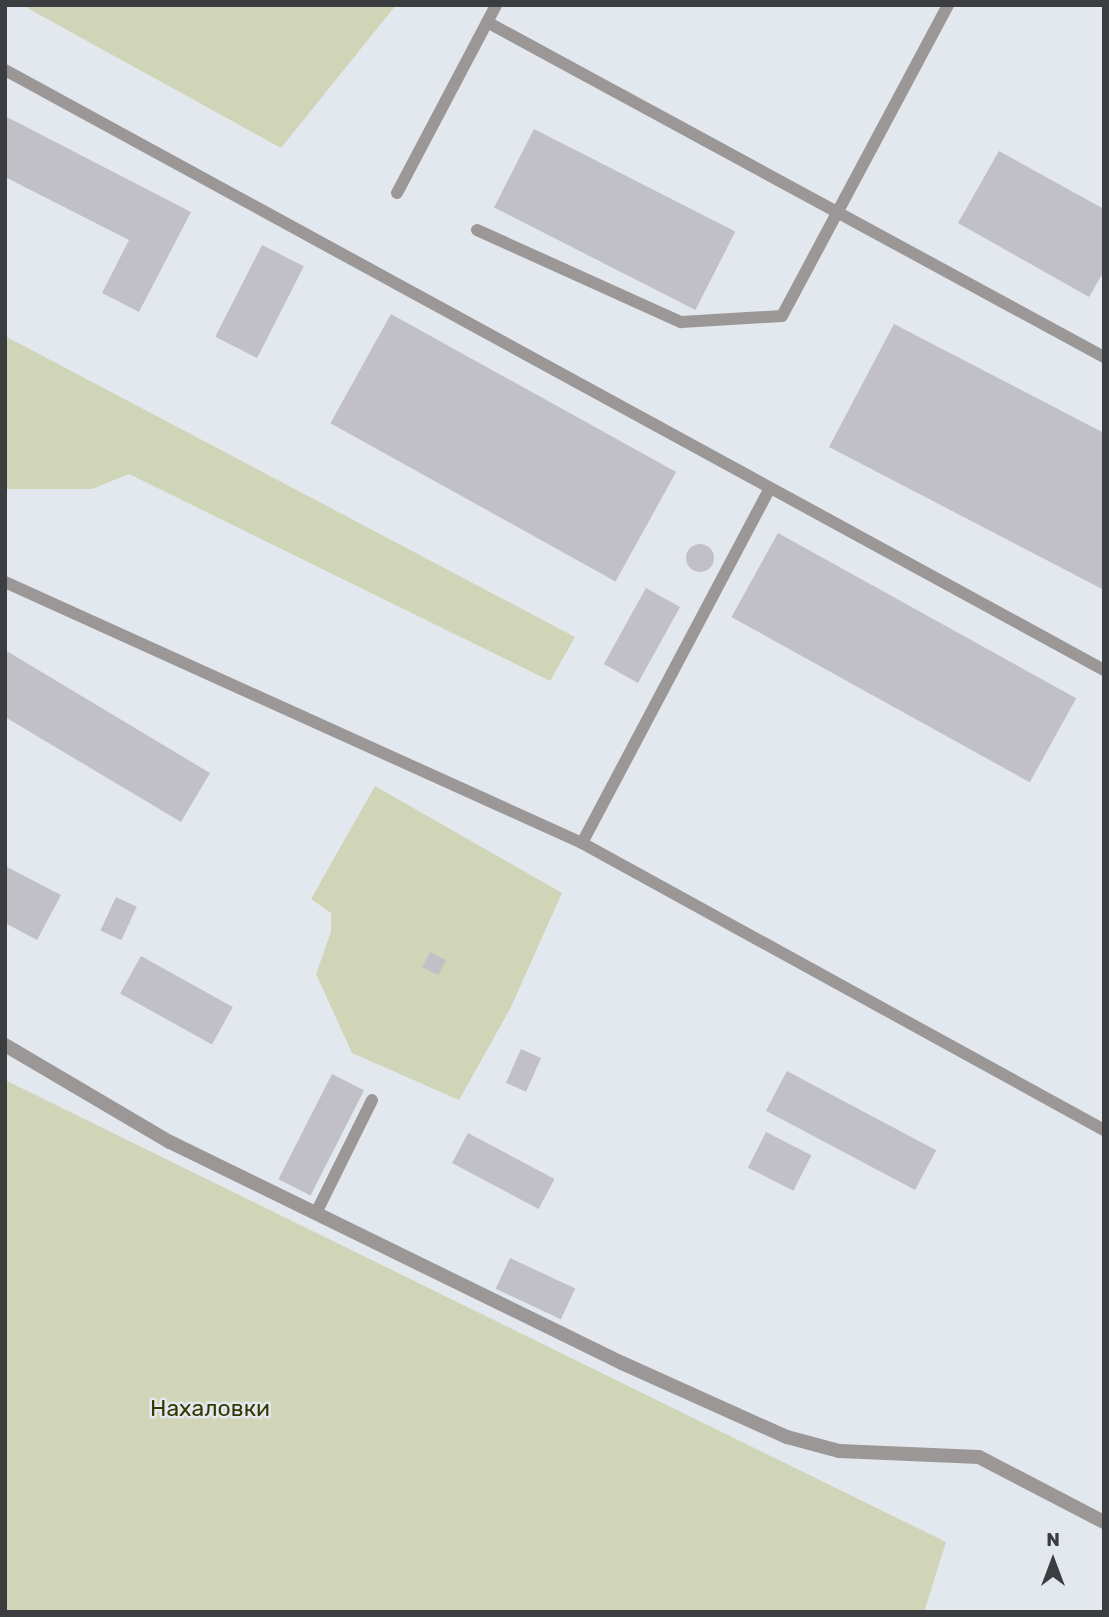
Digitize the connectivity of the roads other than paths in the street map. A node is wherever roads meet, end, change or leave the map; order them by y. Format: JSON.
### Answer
{"nodes":[{"id":1,"x":496,"y":5,"type":"edge"},
{"id":2,"x":948,"y":5,"type":"edge"},
{"id":3,"x":487,"y":22,"type":"junction"},
{"id":4,"x":5,"y":70,"type":"edge"},
{"id":5,"x":397,"y":193,"type":"dead end"},
{"id":6,"x":837,"y":212,"type":"junction"},
{"id":7,"x":478,"y":230,"type":"dead end"},
{"id":8,"x":1104,"y":358,"type":"edge"},
{"id":9,"x":769,"y":488,"type":"junction"},
{"id":10,"x":5,"y":582,"type":"edge"},
{"id":11,"x":1104,"y":670,"type":"edge"},
{"id":12,"x":582,"y":843,"type":"junction"},
{"id":13,"x":5,"y":1045,"type":"edge"},
{"id":14,"x":372,"y":1100,"type":"dead end"},
{"id":15,"x":1104,"y":1130,"type":"edge"},
{"id":16,"x":316,"y":1213,"type":"junction"},
{"id":17,"x":1104,"y":1522,"type":"edge"}],
"edges":[{"from":1,"to":3,"type":"lane"},
{"from":2,"to":6,"type":"lane"},
{"from":3,"to":5,"type":"lane"},
{"from":3,"to":6,"type":"lane"},
{"from":4,"to":9,"type":"lane"},
{"from":6,"to":7,"type":"lane"},
{"from":6,"to":8,"type":"lane"},
{"from":9,"to":11,"type":"lane"},
{"from":9,"to":12,"type":"lane"},
{"from":10,"to":12,"type":"lane"},
{"from":12,"to":15,"type":"lane"},
{"from":13,"to":16,"type":"street"},
{"from":14,"to":16,"type":"lane"},
{"from":16,"to":17,"type":"street"}]}
